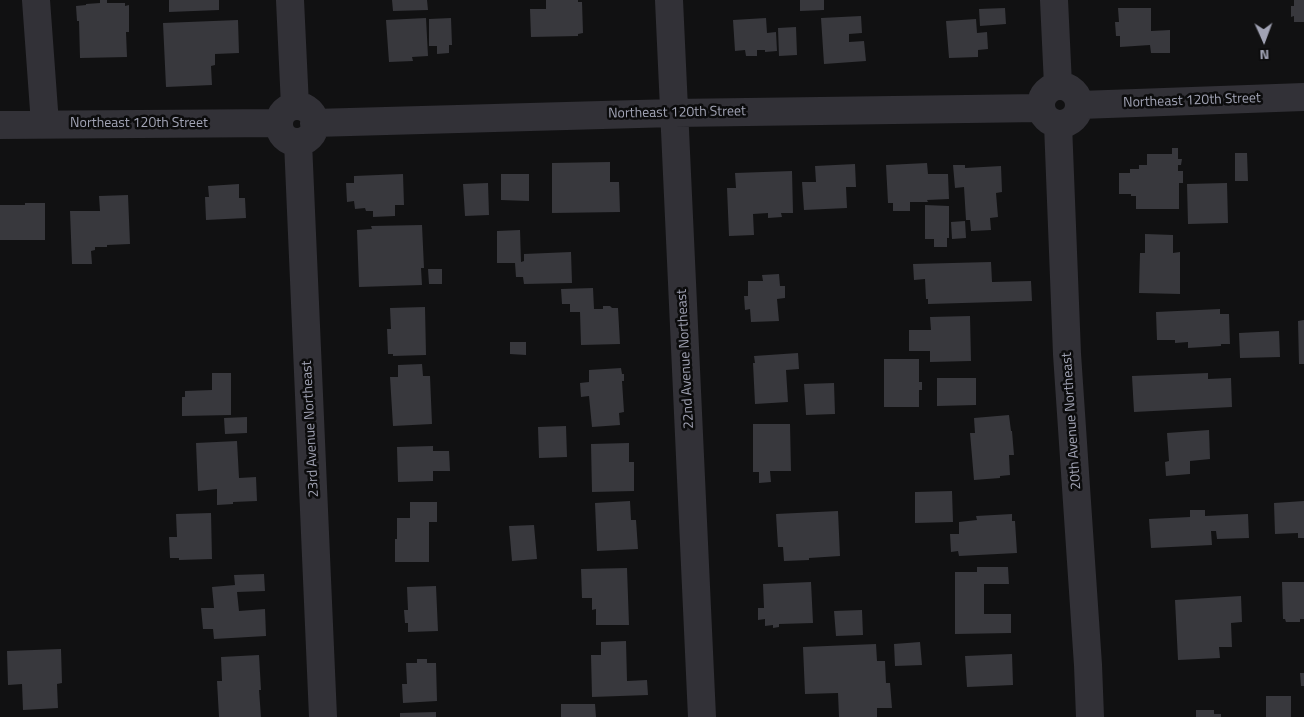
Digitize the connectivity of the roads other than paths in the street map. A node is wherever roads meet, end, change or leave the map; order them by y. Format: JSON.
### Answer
{"nodes":[{"id":1,"x":36,"y":0,"type":"edge"},
{"id":2,"x":290,"y":0,"type":"edge"},
{"id":3,"x":669,"y":0,"type":"edge"},
{"id":4,"x":1054,"y":0,"type":"edge"},
{"id":5,"x":1058,"y":85,"type":"junction"},
{"id":6,"x":1304,"y":98,"type":"edge"},
{"id":7,"x":1080,"y":105,"type":"junction"},
{"id":8,"x":674,"y":112,"type":"junction"},
{"id":9,"x":1049,"y":116,"type":"junction"},
{"id":10,"x":296,"y":123,"type":"junction"},
{"id":11,"x":45,"y":124,"type":"junction"},
{"id":12,"x":0,"y":125,"type":"edge"},
{"id":13,"x":323,"y":717,"type":"edge"},
{"id":14,"x":702,"y":717,"type":"edge"},
{"id":15,"x":1090,"y":717,"type":"edge"}],
"edges":[{"from":1,"to":11,"type":"street"},
{"from":2,"to":10,"type":"street","name":"23rd Avenue Northeast"},
{"from":3,"to":8,"type":"street","name":"22nd Avenue Northeast"},
{"from":4,"to":5,"type":"street"},
{"from":5,"to":7,"type":"street"},
{"from":5,"to":9,"type":"street"},
{"from":6,"to":7,"type":"street","name":"Northeast 120th Street"},
{"from":7,"to":9,"type":"street"},
{"from":8,"to":9,"type":"street","name":"Northeast 120th Street"},
{"from":8,"to":10,"type":"street","name":"Northeast 120th Street"},
{"from":8,"to":14,"type":"street","name":"22nd Avenue Northeast"},
{"from":9,"to":15,"type":"street","name":"20th Avenue Northeast"},
{"from":10,"to":11,"type":"street","name":"Northeast 120th Street"},
{"from":10,"to":13,"type":"street","name":"23rd Avenue Northeast"},
{"from":11,"to":12,"type":"street","name":"Northeast 120th Street"}]}
